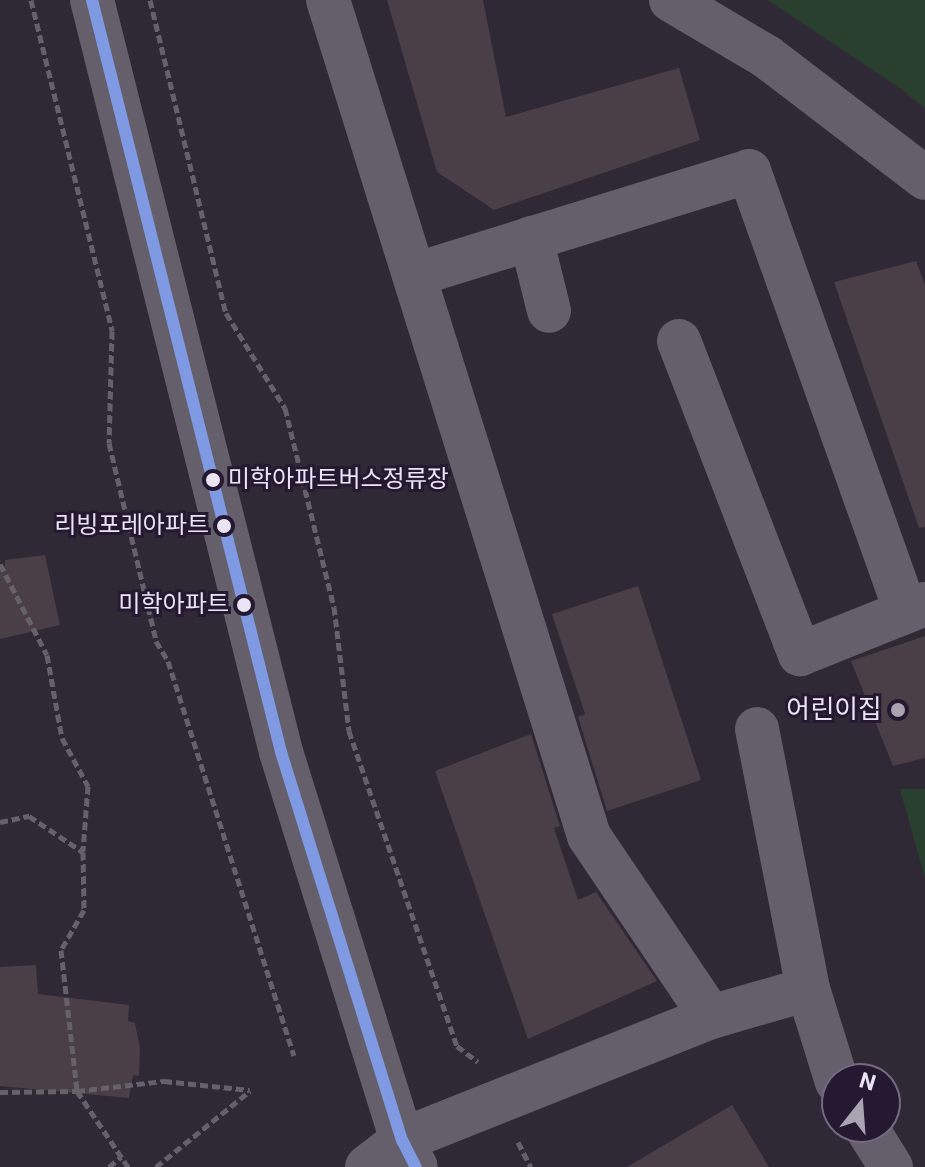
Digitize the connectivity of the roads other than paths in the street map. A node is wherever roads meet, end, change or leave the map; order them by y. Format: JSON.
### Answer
{"nodes":[{"id":1,"x":92,"y":0,"type":"edge"},
{"id":2,"x":328,"y":0,"type":"edge"},
{"id":3,"x":671,"y":0,"type":"edge"},
{"id":4,"x":925,"y":178,"type":"edge"},
{"id":5,"x":531,"y":238,"type":"junction"},
{"id":6,"x":414,"y":275,"type":"junction"},
{"id":7,"x":549,"y":311,"type":"dead end"},
{"id":8,"x":679,"y":341,"type":"dead end"},
{"id":9,"x":916,"y":608,"type":"edge"},
{"id":10,"x":757,"y":729,"type":"dead end"},
{"id":11,"x":808,"y":989,"type":"junction"},
{"id":12,"x":711,"y":1017,"type":"junction"},
{"id":13,"x":831,"y":1063,"type":"edge"},
{"id":14,"x":876,"y":1143,"type":"edge"},
{"id":15,"x":409,"y":1153,"type":"edge"},
{"id":16,"x":367,"y":1167,"type":"edge"},
{"id":17,"x":891,"y":1167,"type":"edge"}],
"edges":[{"from":1,"to":15,"type":"street"},
{"from":2,"to":6,"type":"street"},
{"from":3,"to":4,"type":"street"},
{"from":5,"to":6,"type":"street"},
{"from":5,"to":7,"type":"street"},
{"from":5,"to":9,"type":"street"},
{"from":6,"to":12,"type":"street"},
{"from":8,"to":9,"type":"street"},
{"from":10,"to":11,"type":"street"},
{"from":11,"to":12,"type":"street"},
{"from":11,"to":13,"type":"street"},
{"from":12,"to":15,"type":"street"},
{"from":14,"to":17,"type":"street"},
{"from":15,"to":16,"type":"street"}]}
